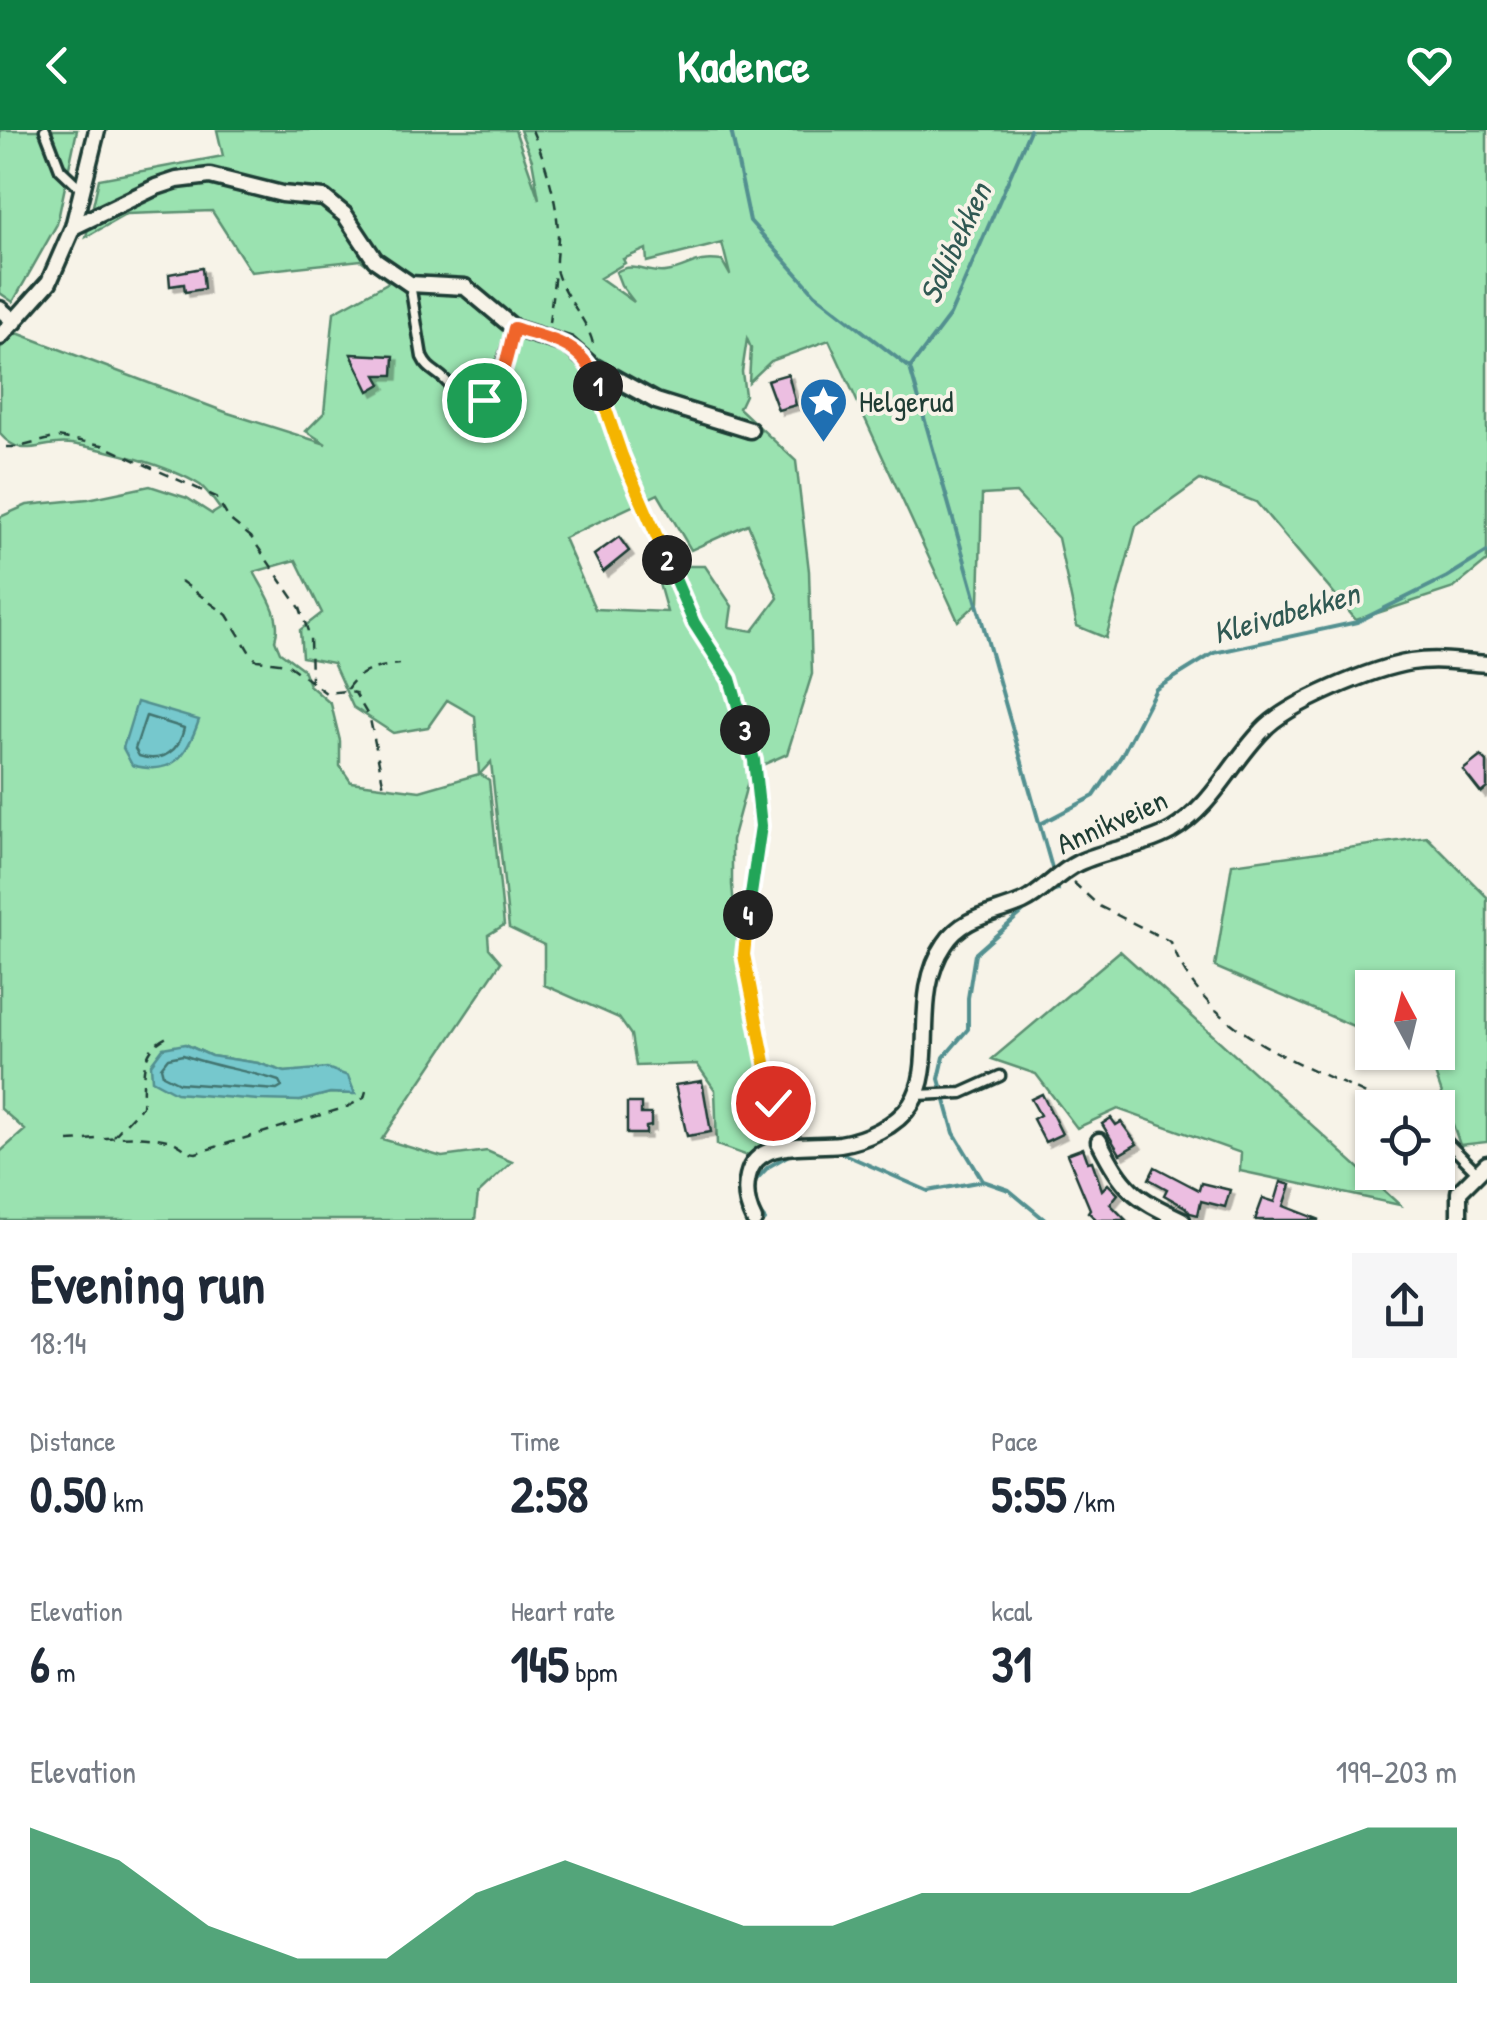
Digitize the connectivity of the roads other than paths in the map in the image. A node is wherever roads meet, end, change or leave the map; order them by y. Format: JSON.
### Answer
{"nodes":[{"id":1,"x":46,"y":130,"type":"edge"},
{"id":2,"x":96,"y":130,"type":"edge"},
{"id":3,"x":82,"y":189,"type":"junction"},
{"id":4,"x":73,"y":227,"type":"junction"},
{"id":5,"x":410,"y":284,"type":"junction"},
{"id":6,"x":0,"y":309,"type":"edge"},
{"id":7,"x":15,"y":322,"type":"junction"},
{"id":8,"x":514,"y":328,"type":"junction"},
{"id":9,"x":0,"y":338,"type":"edge"},
{"id":10,"x":592,"y":365,"type":"junction"},
{"id":11,"x":750,"y":430,"type":"dead end"},
{"id":12,"x":665,"y":552,"type":"road end"},
{"id":13,"x":1487,"y":664,"type":"edge"},
{"id":14,"x":1000,"y":1076,"type":"dead end"},
{"id":15,"x":916,"y":1096,"type":"junction"},
{"id":16,"x":1099,"y":1140,"type":"dead end"},
{"id":17,"x":1455,"y":1148,"type":"edge"},
{"id":18,"x":1482,"y":1168,"type":"edge"},
{"id":19,"x":754,"y":1220,"type":"edge"},
{"id":20,"x":1182,"y":1220,"type":"edge"},
{"id":21,"x":1459,"y":1220,"type":"edge"}],
"edges":[{"from":1,"to":3,"type":"lane"},
{"from":2,"to":3,"type":"street"},
{"from":3,"to":4,"type":"street"},
{"from":4,"to":5,"type":"street"},
{"from":4,"to":7,"type":"street"},
{"from":5,"to":8,"type":"street"},
{"from":5,"to":8,"type":"lane"},
{"from":6,"to":7,"type":"street"},
{"from":7,"to":9,"type":"street"},
{"from":8,"to":10,"type":"street"},
{"from":10,"to":11,"type":"street"},
{"from":10,"to":12,"type":"lane"},
{"from":13,"to":15,"type":"street","name":"Annikveien"},
{"from":14,"to":15,"type":"lane"},
{"from":15,"to":19,"type":"street"},
{"from":16,"to":20,"type":"street"},
{"from":17,"to":18,"type":"lane"},
{"from":18,"to":21,"type":"street"}]}
